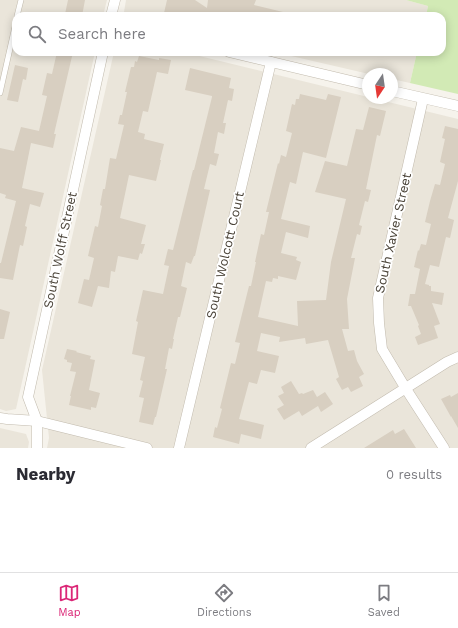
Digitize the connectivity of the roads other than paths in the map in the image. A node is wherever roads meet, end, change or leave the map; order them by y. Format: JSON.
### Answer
{"nodes":[{"id":1,"x":21,"y":0,"type":"edge"},
{"id":2,"x":115,"y":0,"type":"edge"},
{"id":3,"x":18,"y":12,"type":"edge"},
{"id":4,"x":112,"y":12,"type":"edge"},
{"id":5,"x":12,"y":40,"type":"edge"},
{"id":6,"x":102,"y":56,"type":"edge"},
{"id":7,"x":246,"y":56,"type":"edge"},
{"id":8,"x":271,"y":62,"type":"junction"},
{"id":9,"x":362,"y":84,"type":"edge"},
{"id":10,"x":398,"y":92,"type":"edge"},
{"id":11,"x":0,"y":93,"type":"edge"},
{"id":12,"x":424,"y":99,"type":"junction"},
{"id":13,"x":458,"y":106,"type":"edge"},
{"id":14,"x":458,"y":357,"type":"edge"},
{"id":15,"x":406,"y":389,"type":"junction"},
{"id":16,"x":0,"y":418,"type":"edge"},
{"id":17,"x":37,"y":421,"type":"junction"},
{"id":18,"x":37,"y":448,"type":"edge"},
{"id":19,"x":147,"y":448,"type":"edge"},
{"id":20,"x":179,"y":448,"type":"edge"},
{"id":21,"x":310,"y":448,"type":"edge"},
{"id":22,"x":444,"y":448,"type":"edge"}],
"edges":[{"from":1,"to":3,"type":"lane"},
{"from":2,"to":4,"type":"street"},
{"from":5,"to":11,"type":"lane"},
{"from":6,"to":17,"type":"street","name":"South Wolff Street"},
{"from":7,"to":8,"type":"street"},
{"from":8,"to":9,"type":"street"},
{"from":8,"to":20,"type":"street","name":"South Wolcott Court"},
{"from":10,"to":12,"type":"street"},
{"from":12,"to":13,"type":"street"},
{"from":12,"to":15,"type":"street","name":"South Xavier Street"},
{"from":14,"to":15,"type":"street"},
{"from":15,"to":21,"type":"street"},
{"from":15,"to":22,"type":"street","name":"South Xavier Street"},
{"from":16,"to":17,"type":"street"},
{"from":17,"to":18,"type":"street","name":"South Wolff Street"},
{"from":17,"to":19,"type":"street"}]}
